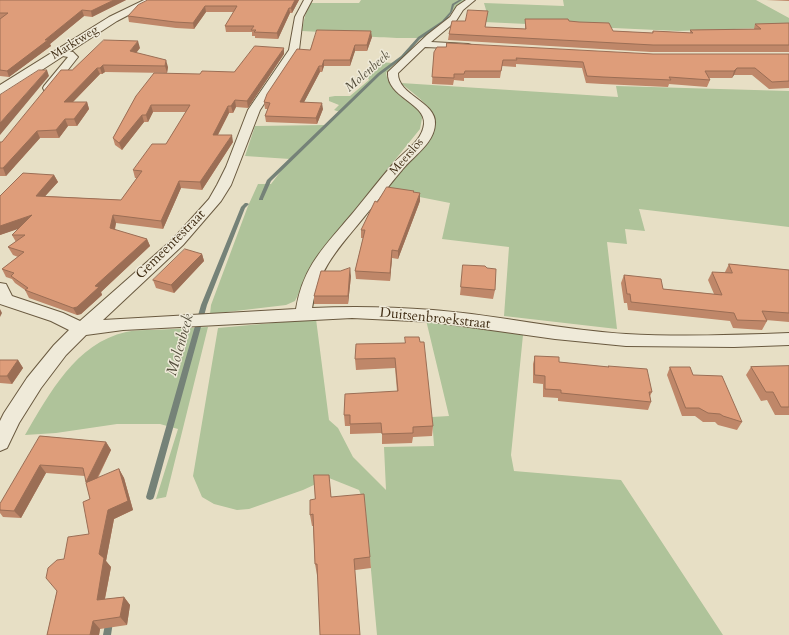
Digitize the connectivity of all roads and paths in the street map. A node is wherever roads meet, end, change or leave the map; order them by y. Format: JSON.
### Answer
{"nodes":[{"id":1,"x":152,"y":0,"type":"edge"},
{"id":2,"x":308,"y":0,"type":"edge"},
{"id":3,"x":471,"y":0,"type":"edge"},
{"id":4,"x":425,"y":44,"type":"junction"},
{"id":5,"x":481,"y":47,"type":"edge"},
{"id":6,"x":60,"y":53,"type":"junction"},
{"id":7,"x":0,"y":91,"type":"edge"},
{"id":8,"x":43,"y":94,"type":"edge"},
{"id":9,"x":2,"y":296,"type":"edge"},
{"id":10,"x":303,"y":314,"type":"junction"},
{"id":11,"x":81,"y":329,"type":"junction"},
{"id":12,"x":789,"y":338,"type":"edge"},
{"id":13,"x":0,"y":442,"type":"edge"}],
"edges":[{"from":1,"to":6,"type":"street","name":"Marktweg"},
{"from":2,"to":11,"type":"street","name":"Gemeentestraat"},
{"from":3,"to":4,"type":"street","name":"Meerslos"},
{"from":4,"to":5,"type":"street"},
{"from":4,"to":10,"type":"street","name":"Meerslos"},
{"from":6,"to":7,"type":"street","name":"Marktweg"},
{"from":6,"to":8,"type":"street"},
{"from":9,"to":11,"type":"street"},
{"from":10,"to":11,"type":"street","name":"Duitsenbroekstraat"},
{"from":10,"to":12,"type":"street","name":"Duitsenbroekstraat"},
{"from":11,"to":13,"type":"street","name":"Gemeentestraat"}]}
